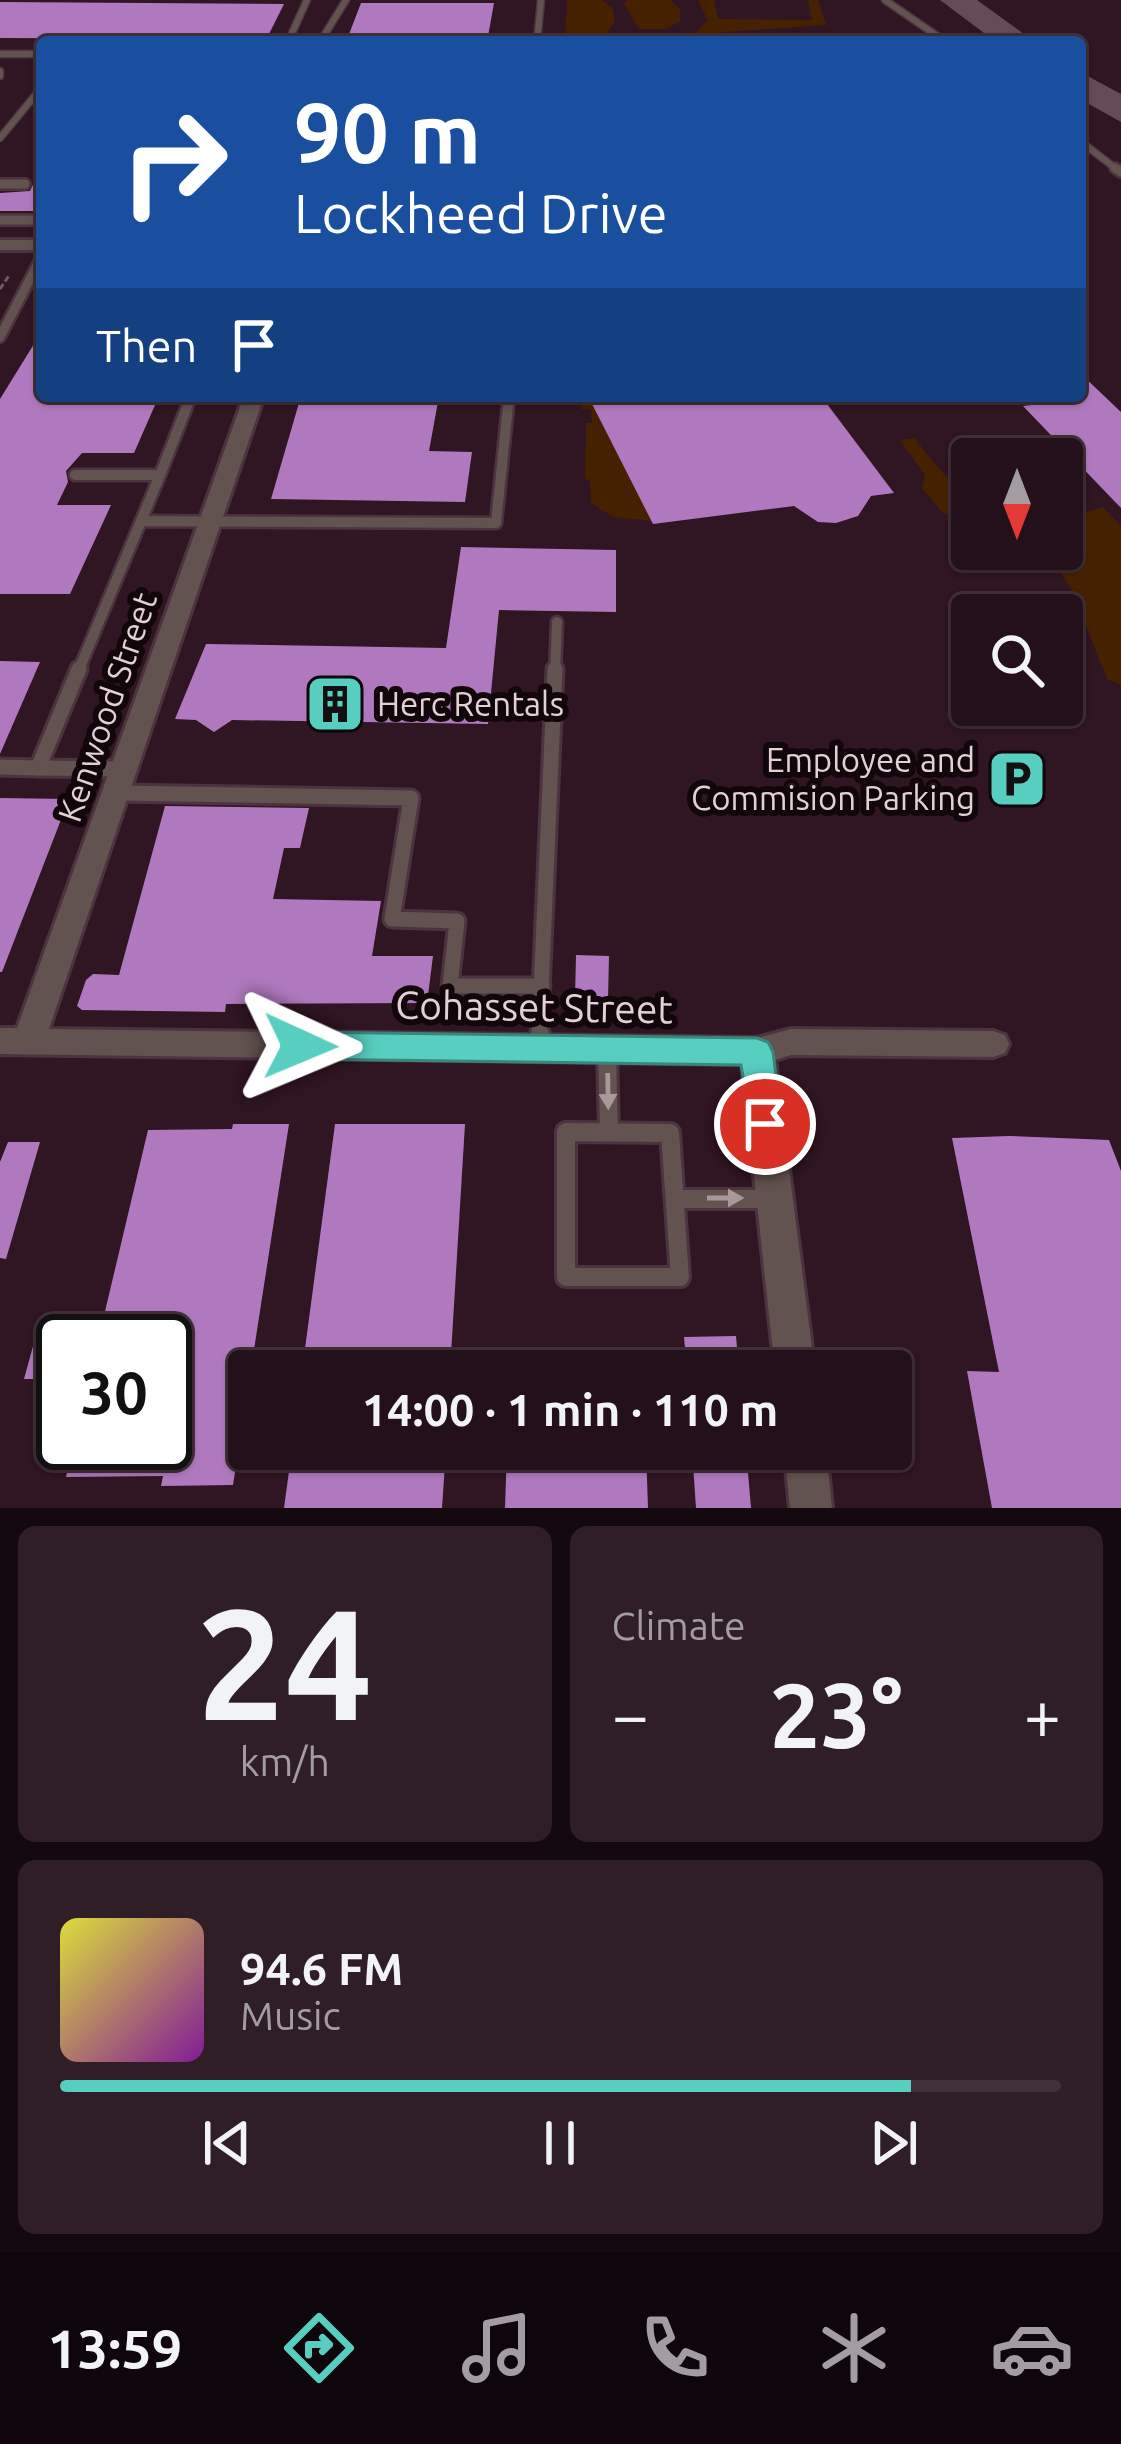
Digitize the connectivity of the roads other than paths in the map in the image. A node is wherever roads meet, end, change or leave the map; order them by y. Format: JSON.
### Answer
{"nodes":[{"id":1,"x":308,"y":0,"type":"edge"},
{"id":2,"x":346,"y":0,"type":"edge"},
{"id":3,"x":541,"y":0,"type":"edge"},
{"id":4,"x":885,"y":0,"type":"edge"},
{"id":5,"x":291,"y":36,"type":"edge"},
{"id":6,"x":324,"y":36,"type":"edge"},
{"id":7,"x":538,"y":36,"type":"edge"},
{"id":8,"x":937,"y":36,"type":"edge"},
{"id":9,"x":0,"y":54,"type":"edge"},
{"id":10,"x":36,"y":54,"type":"edge"},
{"id":11,"x":36,"y":97,"type":"edge"},
{"id":12,"x":0,"y":138,"type":"edge"},
{"id":13,"x":1086,"y":146,"type":"edge"},
{"id":14,"x":1121,"y":172,"type":"edge"},
{"id":15,"x":0,"y":184,"type":"edge"},
{"id":16,"x":25,"y":184,"type":"dead end"},
{"id":17,"x":0,"y":220,"type":"edge"},
{"id":18,"x":36,"y":220,"type":"edge"},
{"id":19,"x":0,"y":244,"type":"edge"},
{"id":20,"x":36,"y":245,"type":"edge"},
{"id":21,"x":36,"y":272,"type":"edge"},
{"id":22,"x":0,"y":337,"type":"edge"},
{"id":23,"x":189,"y":402,"type":"edge"},
{"id":24,"x":252,"y":402,"type":"edge"},
{"id":25,"x":508,"y":402,"type":"edge"},
{"id":26,"x":75,"y":475,"type":"dead end"},
{"id":27,"x":160,"y":476,"type":"junction"},
{"id":28,"x":141,"y":521,"type":"junction"},
{"id":29,"x":210,"y":521,"type":"junction"},
{"id":30,"x":557,"y":622,"type":"dead end"},
{"id":31,"x":0,"y":767,"type":"edge"},
{"id":32,"x":38,"y":768,"type":"junction"},
{"id":33,"x":120,"y":781,"type":"junction"},
{"id":34,"x":542,"y":986,"type":"junction"},
{"id":35,"x":14,"y":1042,"type":"edge"},
{"id":36,"x":993,"y":1044,"type":"dead end"},
{"id":37,"x":539,"y":1049,"type":"junction"},
{"id":38,"x":608,"y":1050,"type":"junction"},
{"id":39,"x":757,"y":1052,"type":"junction"},
{"id":40,"x":609,"y":1132,"type":"junction"},
{"id":41,"x":676,"y":1199,"type":"junction"},
{"id":42,"x":773,"y":1199,"type":"junction"},
{"id":43,"x":792,"y":1350,"type":"edge"},
{"id":44,"x":807,"y":1470,"type":"edge"},
{"id":45,"x":811,"y":1508,"type":"edge"}],
"edges":[{"from":1,"to":5,"type":"lane"},
{"from":2,"to":6,"type":"lane"},
{"from":3,"to":7,"type":"lane"},
{"from":4,"to":8,"type":"lane"},
{"from":9,"to":10,"type":"lane"},
{"from":11,"to":12,"type":"lane"},
{"from":13,"to":14,"type":"lane"},
{"from":15,"to":16,"type":"lane"},
{"from":17,"to":18,"type":"lane"},
{"from":19,"to":20,"type":"street"},
{"from":21,"to":22,"type":"lane"},
{"from":23,"to":27,"type":"lane"},
{"from":24,"to":29,"type":"street","name":"Kenwood Street"},
{"from":25,"to":29,"type":"lane"},
{"from":26,"to":27,"type":"lane"},
{"from":27,"to":28,"type":"lane"},
{"from":28,"to":29,"type":"lane"},
{"from":28,"to":32,"type":"lane"},
{"from":29,"to":33,"type":"street","name":"Kenwood Street"},
{"from":30,"to":34,"type":"lane"},
{"from":31,"to":32,"type":"lane"},
{"from":32,"to":33,"type":"lane"},
{"from":33,"to":34,"type":"lane"},
{"from":33,"to":35,"type":"street","name":"Kenwood Street"},
{"from":34,"to":37,"type":"lane"},
{"from":35,"to":37,"type":"street","name":"Cohasset Street"},
{"from":36,"to":39,"type":"street","name":"Cohasset Street"},
{"from":37,"to":38,"type":"street","name":"Cohasset Street"},
{"from":38,"to":39,"type":"street","name":"Cohasset Street"},
{"from":38,"to":40,"type":"lane","one_way":true},
{"from":39,"to":42,"type":"street"},
{"from":40,"to":41,"type":"lane"},
{"from":40,"to":41,"type":"lane"},
{"from":41,"to":42,"type":"lane","one_way":true},
{"from":42,"to":43,"type":"street"},
{"from":44,"to":45,"type":"street"}]}
